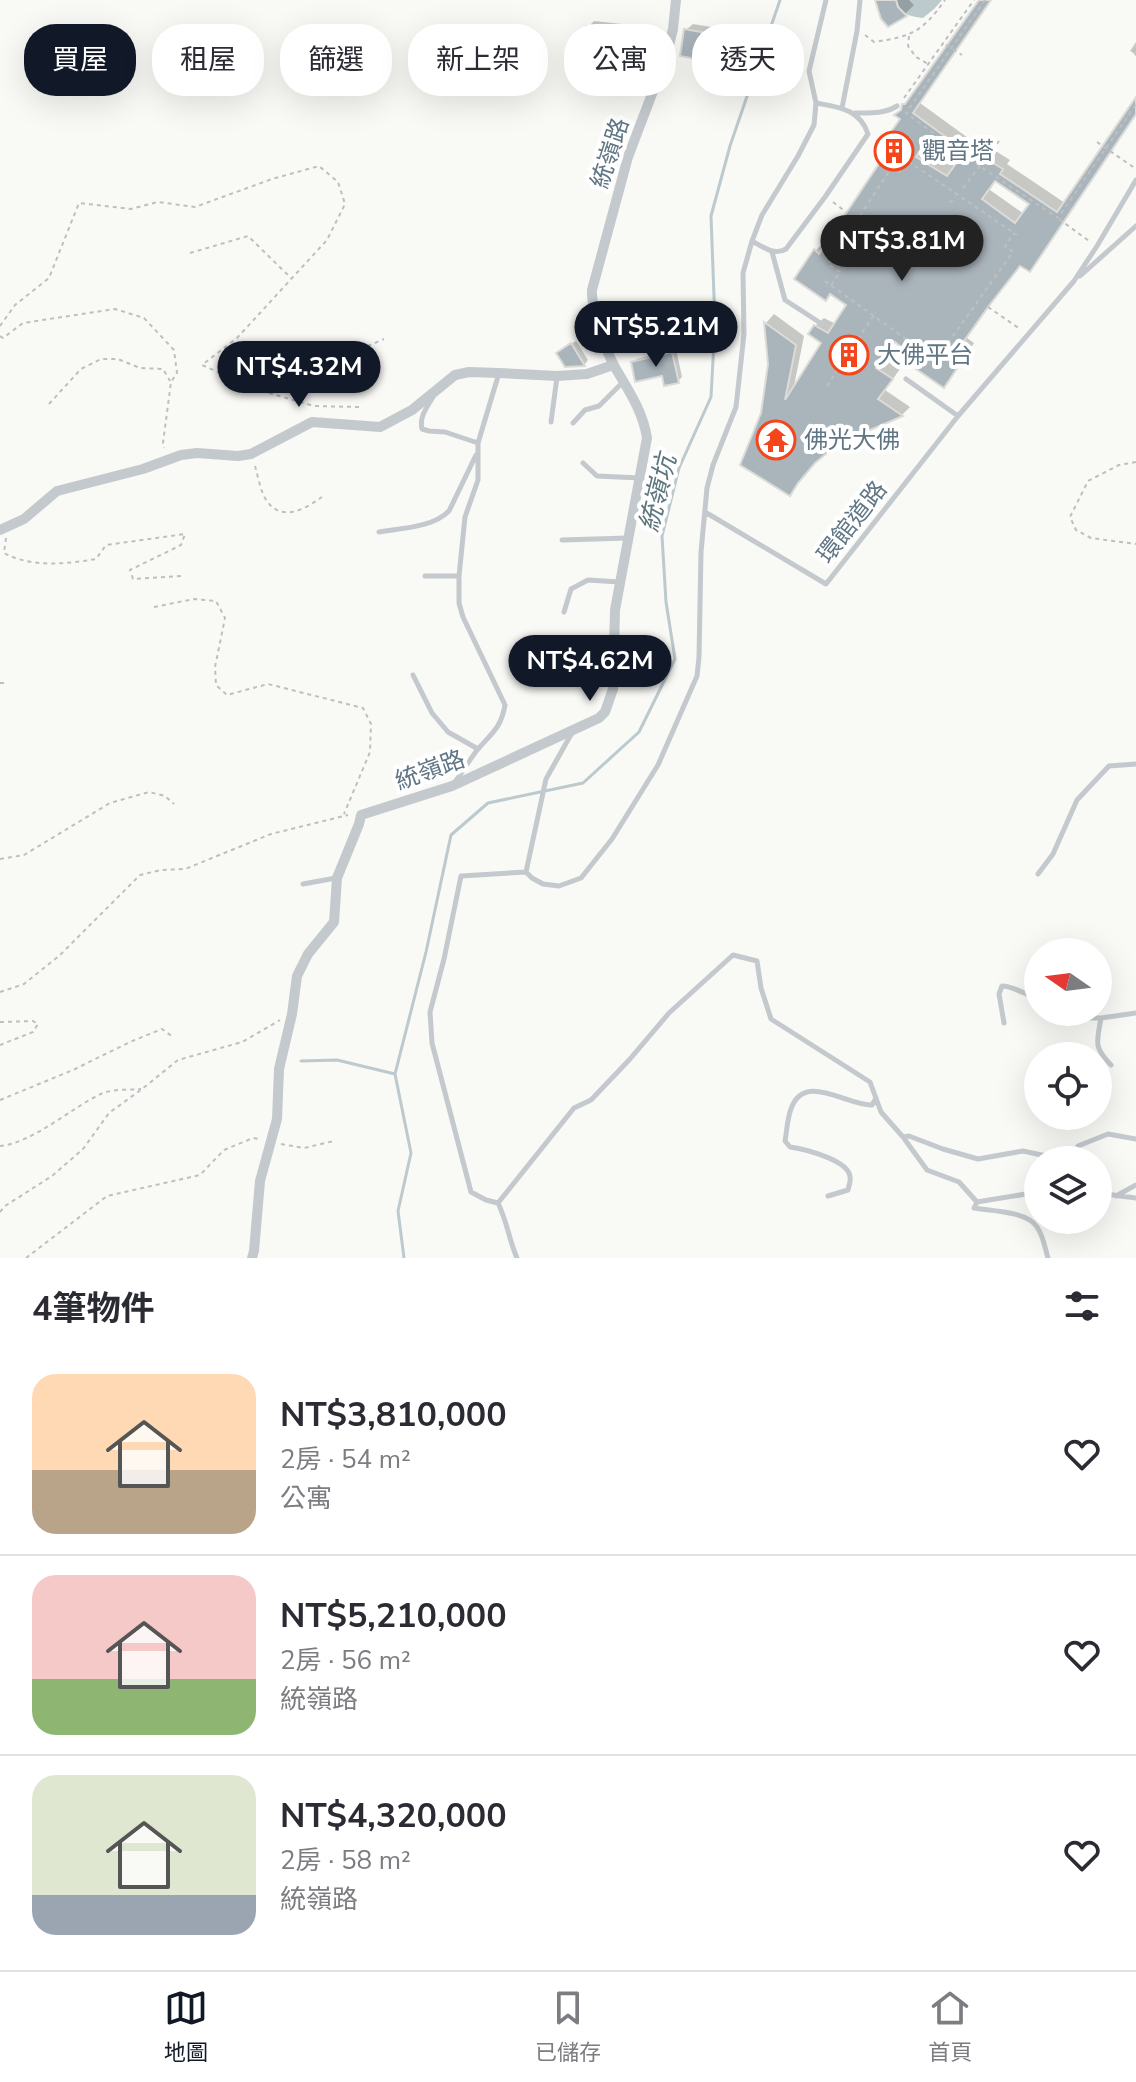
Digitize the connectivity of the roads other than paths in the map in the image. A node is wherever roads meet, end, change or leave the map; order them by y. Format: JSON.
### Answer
{"nodes":[{"id":1,"x":676,"y":0,"type":"edge"},
{"id":2,"x":826,"y":0,"type":"edge"},
{"id":3,"x":860,"y":0,"type":"edge"},
{"id":4,"x":816,"y":103,"type":"junction"},
{"id":5,"x":897,"y":106,"type":"road end"},
{"id":6,"x":842,"y":108,"type":"junction"},
{"id":7,"x":854,"y":113,"type":"junction"},
{"id":8,"x":1136,"y":180,"type":"edge"},
{"id":9,"x":1136,"y":226,"type":"edge"},
{"id":10,"x":752,"y":241,"type":"junction"},
{"id":11,"x":772,"y":252,"type":"junction"},
{"id":12,"x":1074,"y":281,"type":"junction"},
{"id":13,"x":822,"y":324,"type":"dead end"},
{"id":14,"x":613,"y":365,"type":"junction"},
{"id":15,"x":499,"y":373,"type":"junction"},
{"id":16,"x":557,"y":376,"type":"junction"},
{"id":17,"x":906,"y":379,"type":"dead end"},
{"id":18,"x":623,"y":381,"type":"junction"},
{"id":19,"x":439,"y":386,"type":"junction"},
{"id":20,"x":958,"y":416,"type":"junction"},
{"id":21,"x":551,"y":422,"type":"dead end"},
{"id":22,"x":573,"y":423,"type":"dead end"},
{"id":23,"x":478,"y":443,"type":"junction"},
{"id":24,"x":477,"y":454,"type":"junction"},
{"id":25,"x":583,"y":463,"type":"dead end"},
{"id":26,"x":640,"y":478,"type":"junction"},
{"id":27,"x":705,"y":512,"type":"junction"},
{"id":28,"x":3,"y":529,"type":"edge"},
{"id":29,"x":379,"y":532,"type":"dead end"},
{"id":30,"x":628,"y":538,"type":"junction"},
{"id":31,"x":562,"y":540,"type":"dead end"},
{"id":32,"x":425,"y":576,"type":"dead end"},
{"id":33,"x":459,"y":576,"type":"junction"},
{"id":34,"x":621,"y":582,"type":"junction"},
{"id":35,"x":564,"y":612,"type":"dead end"},
{"id":36,"x":413,"y":675,"type":"dead end"},
{"id":37,"x":575,"y":729,"type":"junction"},
{"id":38,"x":478,"y":749,"type":"junction"},
{"id":39,"x":1136,"y":764,"type":"edge"},
{"id":40,"x":452,"y":786,"type":"junction"},
{"id":41,"x":526,"y":872,"type":"junction"},
{"id":42,"x":1038,"y":874,"type":"dead end"},
{"id":43,"x":337,"y":878,"type":"junction"},
{"id":44,"x":303,"y":884,"type":"dead end"},
{"id":45,"x":1024,"y":993,"type":"edge"},
{"id":46,"x":1136,"y":1013,"type":"edge"},
{"id":47,"x":1112,"y":1016,"type":"edge"},
{"id":48,"x":1004,"y":1023,"type":"dead end"},
{"id":49,"x":876,"y":1098,"type":"junction"},
{"id":50,"x":903,"y":1137,"type":"junction"},
{"id":51,"x":1136,"y":1139,"type":"edge"},
{"id":52,"x":1078,"y":1146,"type":"dead end"},
{"id":53,"x":1024,"y":1151,"type":"edge"},
{"id":54,"x":1136,"y":1185,"type":"edge"},
{"id":55,"x":1024,"y":1194,"type":"edge"},
{"id":56,"x":1112,"y":1195,"type":"edge"},
{"id":57,"x":828,"y":1196,"type":"dead end"},
{"id":58,"x":1116,"y":1196,"type":"junction"},
{"id":59,"x":1136,"y":1198,"type":"edge"},
{"id":60,"x":977,"y":1202,"type":"junction"},
{"id":61,"x":498,"y":1203,"type":"junction"},
{"id":62,"x":252,"y":1258,"type":"edge"},
{"id":63,"x":517,"y":1258,"type":"edge"},
{"id":64,"x":1048,"y":1258,"type":"edge"}],
"edges":[{"from":1,"to":14,"type":"street","name":"統嶺路"},
{"from":2,"to":4,"type":"lane"},
{"from":3,"to":6,"type":"lane"},
{"from":4,"to":6,"type":"lane"},
{"from":4,"to":10,"type":"lane"},
{"from":5,"to":7,"type":"lane"},
{"from":6,"to":7,"type":"lane"},
{"from":7,"to":11,"type":"lane"},
{"from":8,"to":12,"type":"lane","name":"環館道路"},
{"from":9,"to":12,"type":"lane"},
{"from":10,"to":11,"type":"lane"},
{"from":10,"to":27,"type":"lane"},
{"from":11,"to":13,"type":"lane"},
{"from":12,"to":20,"type":"lane","name":"環館道路"},
{"from":14,"to":16,"type":"street"},
{"from":14,"to":18,"type":"street","name":"統嶺路"},
{"from":15,"to":16,"type":"street"},
{"from":15,"to":19,"type":"street"},
{"from":15,"to":23,"type":"lane"},
{"from":16,"to":21,"type":"lane"},
{"from":17,"to":20,"type":"lane"},
{"from":18,"to":22,"type":"lane"},
{"from":18,"to":26,"type":"street","name":"統嶺路"},
{"from":19,"to":23,"type":"lane"},
{"from":19,"to":28,"type":"street"},
{"from":20,"to":27,"type":"lane","name":"環館道路"},
{"from":23,"to":24,"type":"lane"},
{"from":24,"to":29,"type":"lane"},
{"from":24,"to":33,"type":"lane"},
{"from":25,"to":26,"type":"lane"},
{"from":26,"to":30,"type":"street","name":"統嶺路"},
{"from":27,"to":41,"type":"lane"},
{"from":30,"to":31,"type":"lane"},
{"from":30,"to":34,"type":"street","name":"統嶺路"},
{"from":32,"to":33,"type":"lane"},
{"from":33,"to":38,"type":"lane"},
{"from":34,"to":35,"type":"lane"},
{"from":34,"to":37,"type":"street","name":"統嶺路"},
{"from":36,"to":38,"type":"lane"},
{"from":37,"to":40,"type":"street","name":"統嶺路"},
{"from":37,"to":41,"type":"lane"},
{"from":38,"to":40,"type":"lane"},
{"from":39,"to":42,"type":"lane"},
{"from":40,"to":43,"type":"street","name":"統嶺路"},
{"from":41,"to":61,"type":"lane"},
{"from":43,"to":44,"type":"lane"},
{"from":43,"to":62,"type":"street"},
{"from":45,"to":48,"type":"lane"},
{"from":46,"to":47,"type":"lane"},
{"from":49,"to":50,"type":"lane"},
{"from":49,"to":57,"type":"lane"},
{"from":49,"to":61,"type":"lane"},
{"from":50,"to":53,"type":"lane"},
{"from":50,"to":60,"type":"lane"},
{"from":51,"to":52,"type":"lane"},
{"from":54,"to":58,"type":"lane"},
{"from":55,"to":60,"type":"lane"},
{"from":56,"to":58,"type":"lane"},
{"from":58,"to":59,"type":"lane"},
{"from":60,"to":64,"type":"lane"},
{"from":61,"to":63,"type":"lane"}]}
